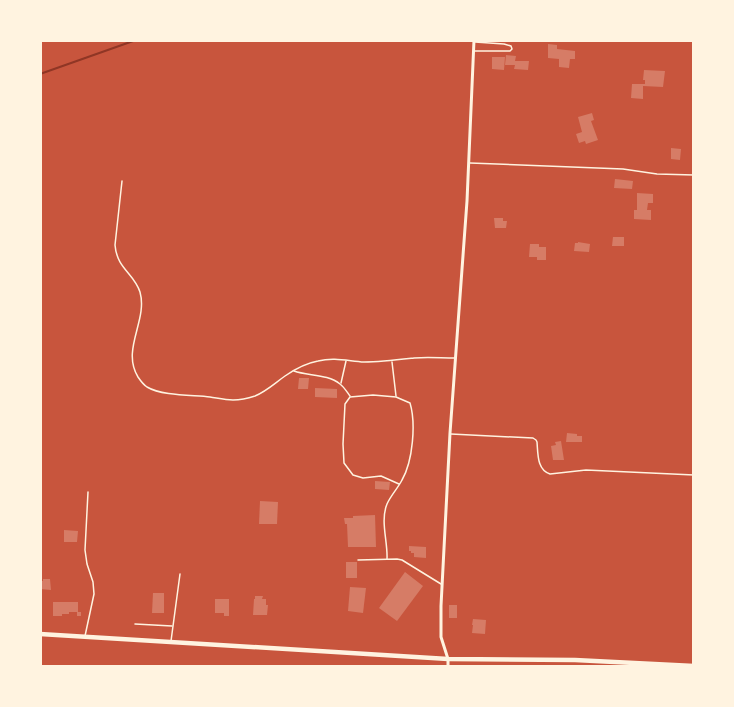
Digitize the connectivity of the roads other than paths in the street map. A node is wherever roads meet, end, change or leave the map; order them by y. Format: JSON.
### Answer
{"nodes":[{"id":1,"x":474,"y":41,"type":"edge"},
{"id":2,"x":473,"y":51,"type":"junction"},
{"id":3,"x":469,"y":163,"type":"junction"},
{"id":4,"x":693,"y":175,"type":"edge"},
{"id":5,"x":122,"y":181,"type":"dead end"},
{"id":6,"x":456,"y":358,"type":"junction"},
{"id":7,"x":346,"y":360,"type":"junction"},
{"id":8,"x":392,"y":361,"type":"junction"},
{"id":9,"x":294,"y":371,"type":"junction"},
{"id":10,"x":341,"y":385,"type":"junction"},
{"id":11,"x":350,"y":397,"type":"junction"},
{"id":12,"x":396,"y":397,"type":"junction"},
{"id":13,"x":450,"y":434,"type":"junction"},
{"id":14,"x":693,"y":475,"type":"edge"},
{"id":15,"x":399,"y":484,"type":"junction"},
{"id":16,"x":88,"y":492,"type":"dead end"},
{"id":17,"x":387,"y":559,"type":"junction"},
{"id":18,"x":358,"y":560,"type":"dead end"},
{"id":19,"x":180,"y":574,"type":"dead end"},
{"id":20,"x":442,"y":584,"type":"junction"},
{"id":21,"x":135,"y":624,"type":"dead end"},
{"id":22,"x":172,"y":626,"type":"junction"},
{"id":23,"x":40,"y":634,"type":"edge"},
{"id":24,"x":85,"y":637,"type":"junction"},
{"id":25,"x":171,"y":642,"type":"junction"},
{"id":26,"x":448,"y":659,"type":"junction"},
{"id":27,"x":448,"y":666,"type":"edge"},
{"id":28,"x":672,"y":666,"type":"edge"},
{"id":29,"x":693,"y":666,"type":"edge"}],
"edges":[{"from":1,"to":2,"type":"street"},
{"from":1,"to":2,"type":"lane"},
{"from":2,"to":3,"type":"street"},
{"from":3,"to":4,"type":"lane"},
{"from":3,"to":6,"type":"street"},
{"from":5,"to":9,"type":"lane"},
{"from":6,"to":8,"type":"lane"},
{"from":6,"to":13,"type":"street"},
{"from":7,"to":8,"type":"lane"},
{"from":7,"to":9,"type":"lane"},
{"from":7,"to":10,"type":"lane"},
{"from":8,"to":12,"type":"lane"},
{"from":9,"to":10,"type":"lane"},
{"from":10,"to":11,"type":"lane"},
{"from":11,"to":12,"type":"lane"},
{"from":11,"to":15,"type":"lane"},
{"from":12,"to":15,"type":"lane"},
{"from":13,"to":14,"type":"lane"},
{"from":13,"to":20,"type":"street"},
{"from":15,"to":17,"type":"lane"},
{"from":16,"to":24,"type":"lane"},
{"from":17,"to":18,"type":"lane"},
{"from":17,"to":20,"type":"lane"},
{"from":19,"to":22,"type":"lane"},
{"from":20,"to":26,"type":"street"},
{"from":21,"to":22,"type":"lane"},
{"from":22,"to":25,"type":"lane"},
{"from":23,"to":24,"type":"street"},
{"from":24,"to":25,"type":"street"},
{"from":25,"to":26,"type":"street"},
{"from":26,"to":27,"type":"street"},
{"from":26,"to":28,"type":"street"},
{"from":28,"to":29,"type":"street"}]}
